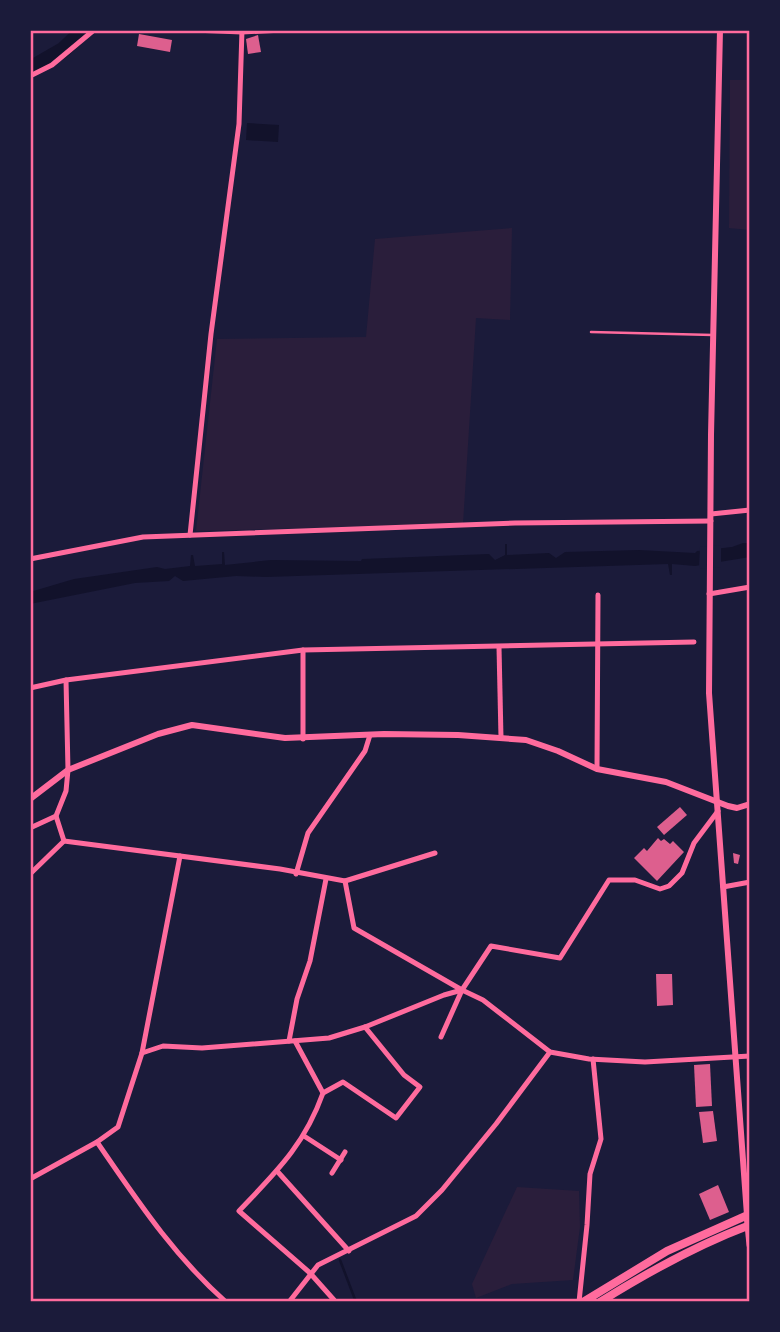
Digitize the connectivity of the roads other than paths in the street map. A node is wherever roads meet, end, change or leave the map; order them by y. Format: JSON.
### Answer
{"nodes":[{"id":1,"x":93,"y":30,"type":"edge"},
{"id":2,"x":192,"y":30,"type":"edge"},
{"id":3,"x":283,"y":30,"type":"edge"},
{"id":4,"x":720,"y":30,"type":"edge"},
{"id":5,"x":242,"y":31,"type":"edge"},
{"id":6,"x":30,"y":76,"type":"edge"},
{"id":7,"x":591,"y":332,"type":"dead end"},
{"id":8,"x":713,"y":335,"type":"junction"},
{"id":9,"x":750,"y":510,"type":"edge"},
{"id":10,"x":711,"y":521,"type":"junction"},
{"id":11,"x":190,"y":535,"type":"junction"},
{"id":12,"x":30,"y":559,"type":"edge"},
{"id":13,"x":750,"y":587,"type":"edge"},
{"id":14,"x":709,"y":594,"type":"junction"},
{"id":15,"x":598,"y":595,"type":"dead end"},
{"id":16,"x":694,"y":642,"type":"dead end"},
{"id":17,"x":598,"y":644,"type":"junction"},
{"id":18,"x":499,"y":647,"type":"junction"},
{"id":19,"x":303,"y":650,"type":"junction"},
{"id":20,"x":66,"y":680,"type":"junction"},
{"id":21,"x":30,"y":688,"type":"edge"},
{"id":22,"x":370,"y":734,"type":"junction"},
{"id":23,"x":501,"y":738,"type":"junction"},
{"id":24,"x":303,"y":739,"type":"junction"},
{"id":25,"x":597,"y":769,"type":"junction"},
{"id":26,"x":68,"y":770,"type":"junction"},
{"id":27,"x":30,"y":799,"type":"edge"},
{"id":28,"x":717,"y":802,"type":"junction"},
{"id":29,"x":750,"y":804,"type":"edge"},
{"id":30,"x":718,"y":811,"type":"junction"},
{"id":31,"x":56,"y":816,"type":"junction"},
{"id":32,"x":30,"y":828,"type":"edge"},
{"id":33,"x":64,"y":841,"type":"junction"},
{"id":34,"x":435,"y":853,"type":"dead end"},
{"id":35,"x":180,"y":856,"type":"junction"},
{"id":36,"x":30,"y":874,"type":"edge"},
{"id":37,"x":296,"y":874,"type":"junction"},
{"id":38,"x":326,"y":879,"type":"junction"},
{"id":39,"x":345,"y":881,"type":"junction"},
{"id":40,"x":750,"y":882,"type":"edge"},
{"id":41,"x":723,"y":887,"type":"junction"},
{"id":42,"x":462,"y":990,"type":"junction"},
{"id":43,"x":365,"y":1027,"type":"junction"},
{"id":44,"x":442,"y":1037,"type":"dead end"},
{"id":45,"x":292,"y":1041,"type":"junction"},
{"id":46,"x":550,"y":1052,"type":"junction"},
{"id":47,"x":142,"y":1053,"type":"junction"},
{"id":48,"x":736,"y":1056,"type":"junction"},
{"id":49,"x":750,"y":1056,"type":"edge"},
{"id":50,"x":593,"y":1059,"type":"junction"},
{"id":51,"x":323,"y":1093,"type":"junction"},
{"id":52,"x":304,"y":1136,"type":"junction"},
{"id":53,"x":97,"y":1142,"type":"junction"},
{"id":54,"x":345,"y":1152,"type":"dead end"},
{"id":55,"x":341,"y":1160,"type":"junction"},
{"id":56,"x":277,"y":1171,"type":"junction"},
{"id":57,"x":332,"y":1173,"type":"dead end"},
{"id":58,"x":30,"y":1180,"type":"edge"},
{"id":59,"x":749,"y":1214,"type":"edge"},
{"id":60,"x":749,"y":1225,"type":"edge"},
{"id":61,"x":750,"y":1245,"type":"edge"},
{"id":62,"x":349,"y":1251,"type":"junction"},
{"id":63,"x":310,"y":1273,"type":"junction"},
{"id":64,"x":226,"y":1302,"type":"edge"},
{"id":65,"x":289,"y":1302,"type":"edge"},
{"id":66,"x":332,"y":1302,"type":"edge"},
{"id":67,"x":581,"y":1302,"type":"edge"},
{"id":68,"x":600,"y":1302,"type":"edge"}],
"edges":[{"from":1,"to":6,"type":"street"},
{"from":2,"to":5,"type":"street"},
{"from":3,"to":5,"type":"street"},
{"from":4,"to":8,"type":"street"},
{"from":5,"to":11,"type":"street"},
{"from":7,"to":8,"type":"lane"},
{"from":8,"to":10,"type":"street"},
{"from":9,"to":10,"type":"street"},
{"from":10,"to":11,"type":"street"},
{"from":10,"to":14,"type":"street"},
{"from":11,"to":12,"type":"street"},
{"from":13,"to":14,"type":"street"},
{"from":14,"to":28,"type":"street"},
{"from":15,"to":17,"type":"street"},
{"from":16,"to":17,"type":"street"},
{"from":17,"to":18,"type":"street"},
{"from":17,"to":25,"type":"street"},
{"from":18,"to":19,"type":"street"},
{"from":18,"to":23,"type":"street"},
{"from":19,"to":20,"type":"street"},
{"from":19,"to":24,"type":"street"},
{"from":20,"to":21,"type":"street"},
{"from":20,"to":26,"type":"street"},
{"from":22,"to":23,"type":"street"},
{"from":22,"to":24,"type":"street"},
{"from":22,"to":37,"type":"street"},
{"from":23,"to":25,"type":"street"},
{"from":24,"to":26,"type":"street"},
{"from":25,"to":28,"type":"street"},
{"from":26,"to":27,"type":"street"},
{"from":26,"to":31,"type":"street"},
{"from":28,"to":29,"type":"street"},
{"from":28,"to":30,"type":"street"},
{"from":30,"to":41,"type":"street"},
{"from":30,"to":42,"type":"street"},
{"from":31,"to":32,"type":"street"},
{"from":31,"to":33,"type":"street"},
{"from":33,"to":35,"type":"street"},
{"from":33,"to":36,"type":"street"},
{"from":34,"to":39,"type":"street"},
{"from":35,"to":37,"type":"street"},
{"from":35,"to":47,"type":"street"},
{"from":37,"to":38,"type":"street"},
{"from":38,"to":39,"type":"street"},
{"from":38,"to":45,"type":"street"},
{"from":39,"to":42,"type":"street"},
{"from":40,"to":41,"type":"street"},
{"from":41,"to":48,"type":"street"},
{"from":42,"to":43,"type":"street"},
{"from":42,"to":44,"type":"street"},
{"from":42,"to":46,"type":"street"},
{"from":43,"to":45,"type":"street"},
{"from":43,"to":51,"type":"street"},
{"from":45,"to":47,"type":"street"},
{"from":45,"to":51,"type":"street"},
{"from":46,"to":50,"type":"street"},
{"from":46,"to":62,"type":"street"},
{"from":47,"to":53,"type":"street"},
{"from":48,"to":49,"type":"street"},
{"from":48,"to":50,"type":"street"},
{"from":48,"to":59,"type":"street"},
{"from":50,"to":67,"type":"street"},
{"from":51,"to":52,"type":"street"},
{"from":52,"to":55,"type":"street"},
{"from":52,"to":56,"type":"street"},
{"from":53,"to":58,"type":"street"},
{"from":53,"to":64,"type":"street"},
{"from":54,"to":55,"type":"street"},
{"from":55,"to":57,"type":"street"},
{"from":56,"to":62,"type":"street"},
{"from":56,"to":63,"type":"street"},
{"from":59,"to":60,"type":"main road"},
{"from":59,"to":67,"type":"main road"},
{"from":60,"to":61,"type":"main road"},
{"from":60,"to":68,"type":"main road"},
{"from":62,"to":63,"type":"street"},
{"from":63,"to":65,"type":"street"},
{"from":63,"to":66,"type":"street"}]}
